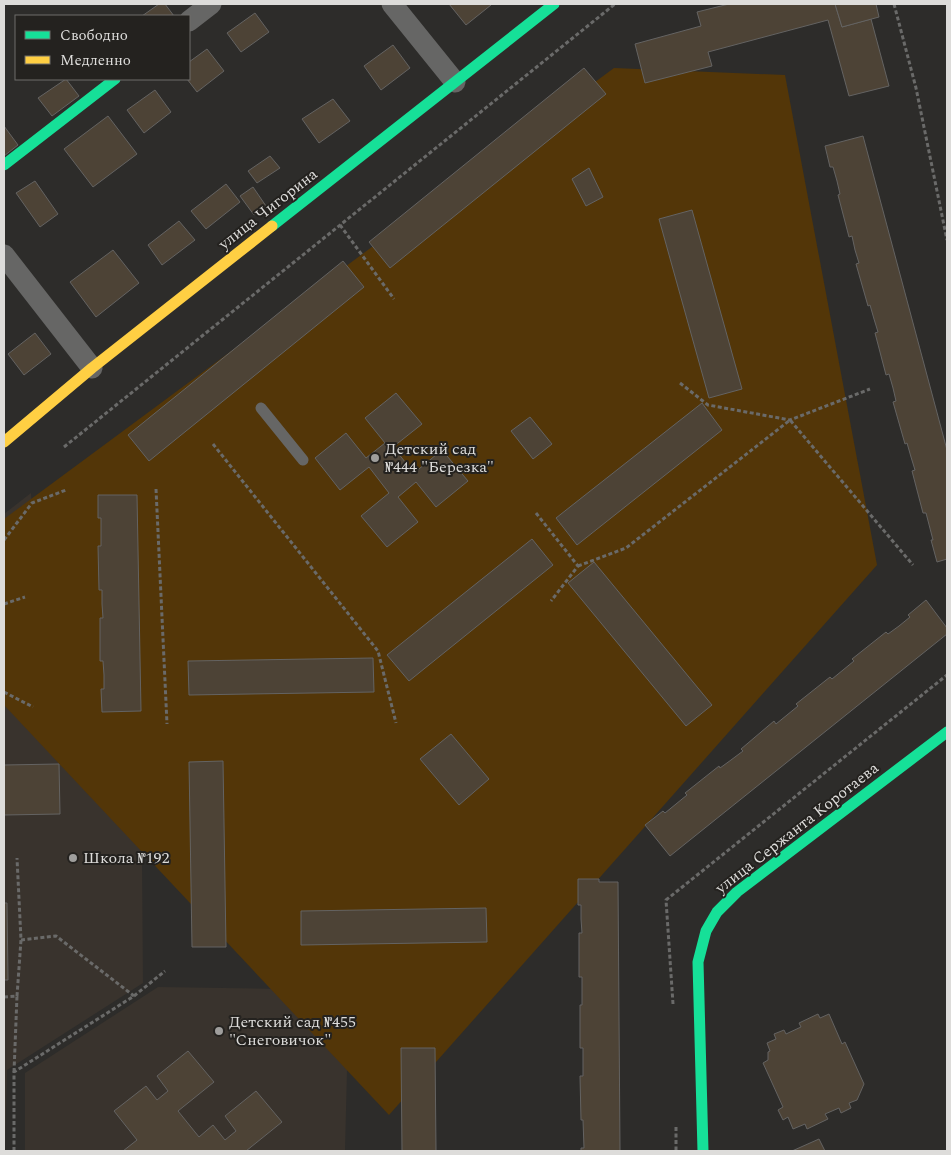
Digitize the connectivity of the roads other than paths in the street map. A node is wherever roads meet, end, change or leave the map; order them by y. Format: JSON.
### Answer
{"nodes":[{"id":1,"x":211,"y":4,"type":"edge"},
{"id":2,"x":392,"y":4,"type":"edge"},
{"id":3,"x":554,"y":4,"type":"edge"},
{"id":4,"x":190,"y":20,"type":"edge"},
{"id":5,"x":114,"y":80,"type":"edge"},
{"id":6,"x":455,"y":82,"type":"junction"},
{"id":7,"x":4,"y":165,"type":"edge"},
{"id":8,"x":4,"y":256,"type":"edge"},
{"id":9,"x":92,"y":368,"type":"junction"},
{"id":10,"x":261,"y":408,"type":"dead end"},
{"id":11,"x":4,"y":442,"type":"edge"},
{"id":12,"x":303,"y":460,"type":"dead end"},
{"id":13,"x":947,"y":732,"type":"edge"},
{"id":14,"x":703,"y":1151,"type":"edge"}],
"edges":[{"from":1,"to":4,"type":"street"},
{"from":2,"to":6,"type":"street"},
{"from":3,"to":6,"type":"street","name":"улица Чигорина"},
{"from":5,"to":7,"type":"street"},
{"from":6,"to":9,"type":"street","name":"улица Чигорина"},
{"from":8,"to":9,"type":"street"},
{"from":9,"to":11,"type":"street","name":"улица Чигорина"},
{"from":10,"to":12,"type":"lane"},
{"from":13,"to":14,"type":"street","name":"улица Сержанта Коротаева"}]}
